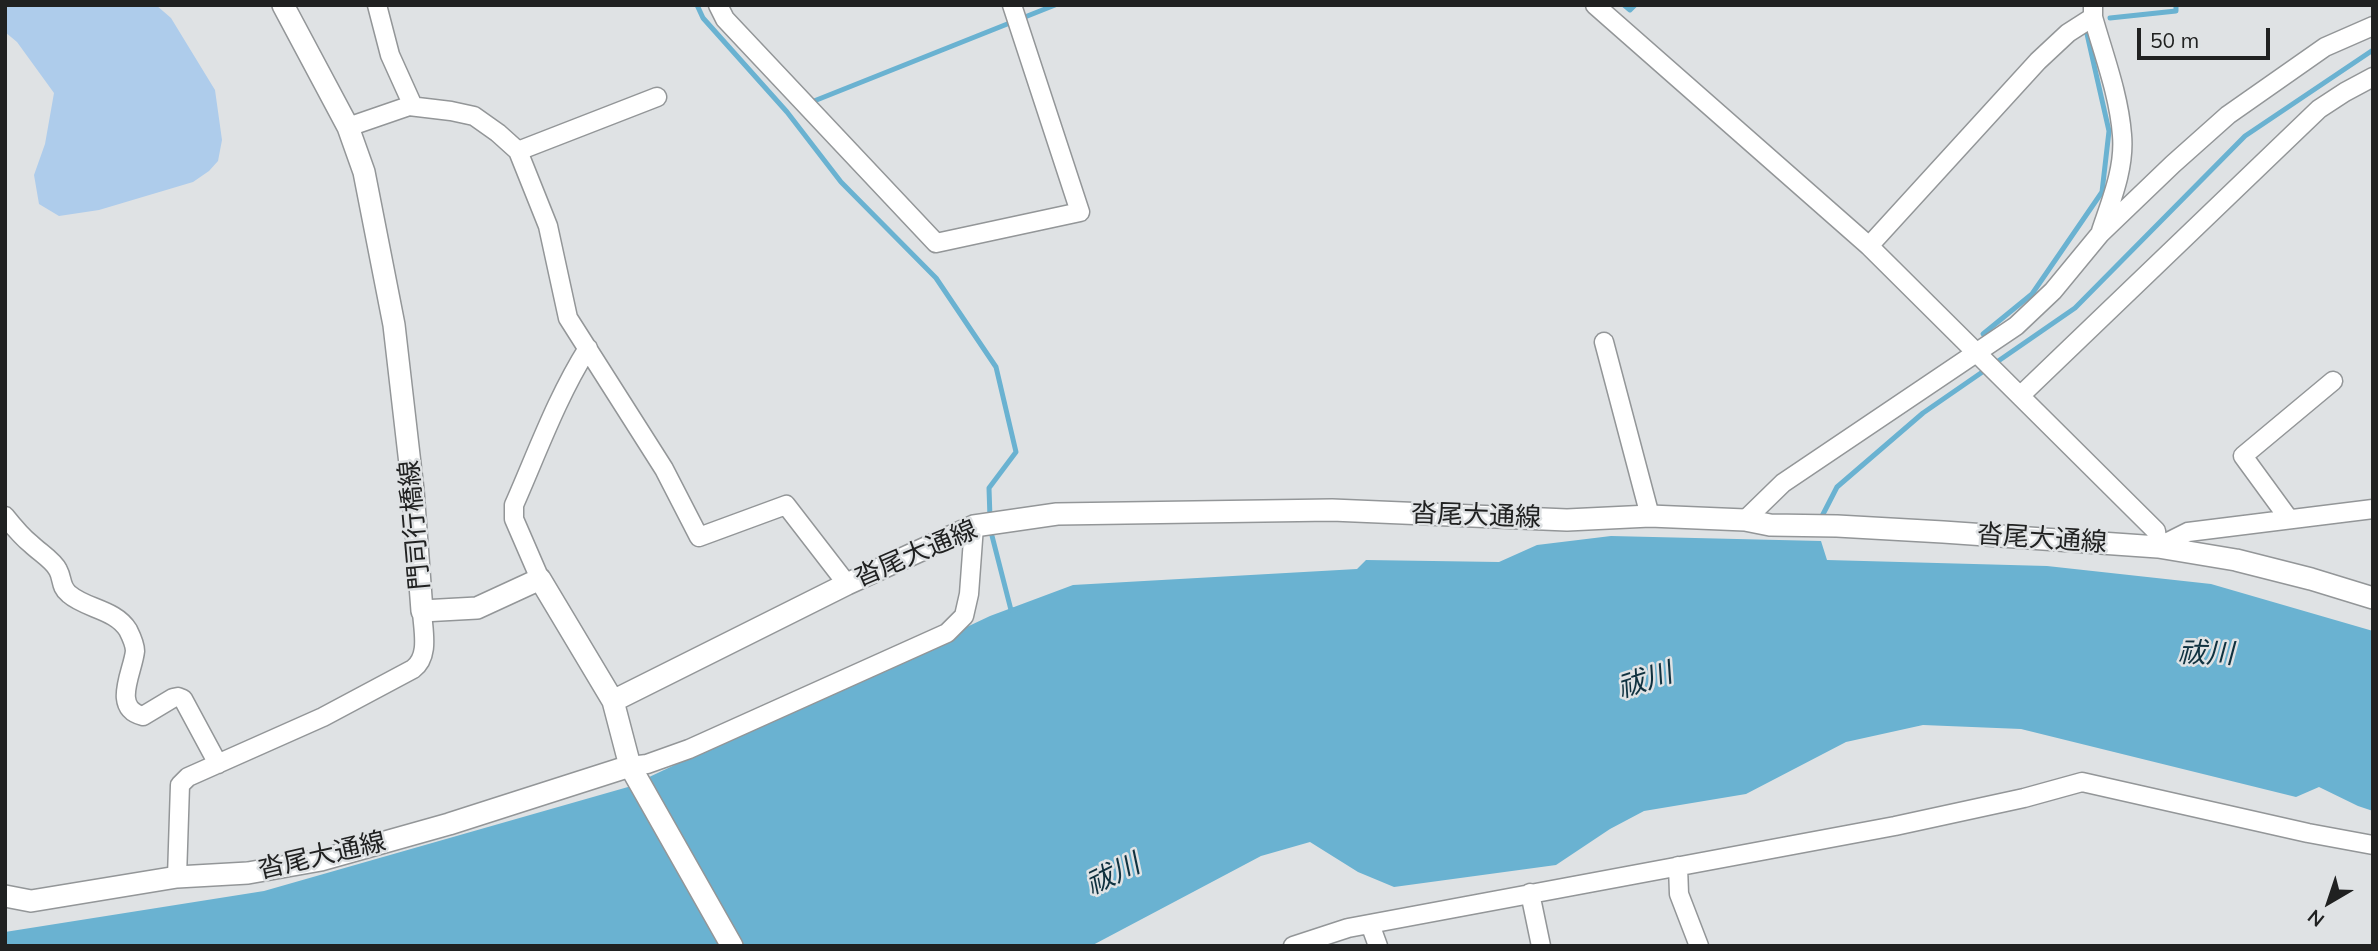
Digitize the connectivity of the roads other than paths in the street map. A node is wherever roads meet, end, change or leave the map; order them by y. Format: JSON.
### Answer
{"nodes":[{"id":1,"x":283,"y":5,"type":"edge"},
{"id":2,"x":377,"y":5,"type":"edge"},
{"id":3,"x":718,"y":5,"type":"edge"},
{"id":4,"x":1012,"y":5,"type":"edge"},
{"id":5,"x":1595,"y":5,"type":"edge"},
{"id":6,"x":2093,"y":11,"type":"edge"},
{"id":7,"x":2373,"y":26,"type":"edge"},
{"id":8,"x":2373,"y":78,"type":"edge"},
{"id":9,"x":657,"y":97,"type":"dead end"},
{"id":10,"x":412,"y":106,"type":"junction"},
{"id":11,"x":348,"y":127,"type":"junction"},
{"id":12,"x":518,"y":151,"type":"junction"},
{"id":13,"x":2100,"y":234,"type":"junction"},
{"id":14,"x":1869,"y":246,"type":"junction"},
{"id":15,"x":1604,"y":342,"type":"dead end"},
{"id":16,"x":587,"y":348,"type":"junction"},
{"id":17,"x":1980,"y":356,"type":"junction"},
{"id":18,"x":2333,"y":381,"type":"dead end"},
{"id":19,"x":2019,"y":392,"type":"junction"},
{"id":20,"x":2373,"y":509,"type":"edge"},
{"id":21,"x":5,"y":516,"type":"edge"},
{"id":22,"x":1650,"y":516,"type":"junction"},
{"id":23,"x":2289,"y":519,"type":"junction"},
{"id":24,"x":1745,"y":520,"type":"junction"},
{"id":25,"x":974,"y":526,"type":"junction"},
{"id":26,"x":2158,"y":547,"type":"junction"},
{"id":27,"x":540,"y":579,"type":"junction"},
{"id":28,"x":847,"y":584,"type":"junction"},
{"id":29,"x":2373,"y":598,"type":"edge"},
{"id":30,"x":422,"y":611,"type":"junction"},
{"id":31,"x":612,"y":701,"type":"junction"},
{"id":32,"x":219,"y":764,"type":"junction"},
{"id":33,"x":632,"y":770,"type":"junction"},
{"id":34,"x":2373,"y":845,"type":"edge"},
{"id":35,"x":1678,"y":866,"type":"junction"},
{"id":36,"x":177,"y":877,"type":"junction"},
{"id":37,"x":1530,"y":893,"type":"junction"},
{"id":38,"x":5,"y":896,"type":"edge"},
{"id":39,"x":1370,"y":924,"type":"junction"},
{"id":40,"x":1303,"y":944,"type":"edge"},
{"id":41,"x":732,"y":946,"type":"edge"},
{"id":42,"x":1378,"y":946,"type":"edge"},
{"id":43,"x":1541,"y":946,"type":"edge"},
{"id":44,"x":1699,"y":946,"type":"edge"}],
"edges":[{"from":1,"to":11,"type":"main road","name":"門司行橋線"},
{"from":2,"to":10,"type":"street"},
{"from":3,"to":4,"type":"street"},
{"from":5,"to":14,"type":"street"},
{"from":6,"to":13,"type":"street"},
{"from":6,"to":14,"type":"street"},
{"from":7,"to":13,"type":"street"},
{"from":8,"to":19,"type":"street"},
{"from":9,"to":12,"type":"street"},
{"from":10,"to":11,"type":"street"},
{"from":10,"to":12,"type":"street"},
{"from":11,"to":30,"type":"main road","name":"門司行橋線"},
{"from":12,"to":16,"type":"street"},
{"from":13,"to":17,"type":"street"},
{"from":14,"to":17,"type":"street"},
{"from":15,"to":22,"type":"street"},
{"from":16,"to":27,"type":"street"},
{"from":16,"to":28,"type":"street"},
{"from":17,"to":19,"type":"street"},
{"from":17,"to":24,"type":"street"},
{"from":18,"to":23,"type":"street"},
{"from":19,"to":26,"type":"street"},
{"from":20,"to":23,"type":"street"},
{"from":21,"to":32,"type":"street"},
{"from":22,"to":24,"type":"main road","name":"沓尾大通線"},
{"from":22,"to":25,"type":"main road","name":"沓尾大通線"},
{"from":23,"to":26,"type":"street"},
{"from":24,"to":26,"type":"main road","name":"沓尾大通線"},
{"from":25,"to":28,"type":"main road","name":"沓尾大通線"},
{"from":25,"to":33,"type":"street"},
{"from":26,"to":29,"type":"main road","name":"沓尾大通線"},
{"from":27,"to":30,"type":"main road","name":"門司行橋線"},
{"from":27,"to":31,"type":"main road"},
{"from":28,"to":31,"type":"main road","name":"沓尾大通線"},
{"from":30,"to":32,"type":"street"},
{"from":31,"to":33,"type":"main road"},
{"from":32,"to":36,"type":"street"},
{"from":33,"to":36,"type":"main road","name":"沓尾大通線"},
{"from":33,"to":41,"type":"main road"},
{"from":34,"to":35,"type":"street"},
{"from":35,"to":37,"type":"street"},
{"from":35,"to":44,"type":"street"},
{"from":36,"to":38,"type":"main road","name":"沓尾大通線"},
{"from":37,"to":39,"type":"street"},
{"from":37,"to":43,"type":"street"},
{"from":39,"to":40,"type":"street"},
{"from":39,"to":42,"type":"street"}]}
